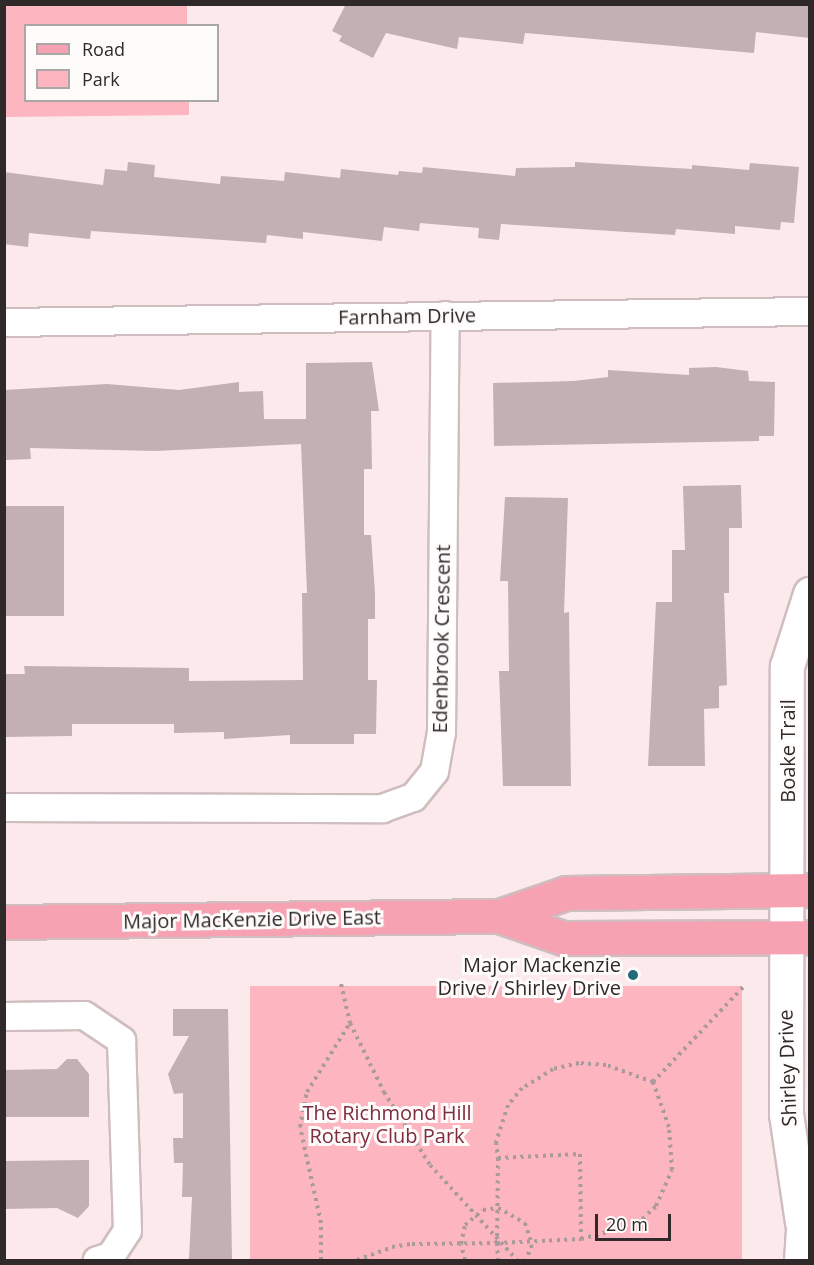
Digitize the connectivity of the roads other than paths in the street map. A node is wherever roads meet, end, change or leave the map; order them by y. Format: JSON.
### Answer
{"nodes":[{"id":1,"x":810,"y":311,"type":"edge"},
{"id":2,"x":445,"y":315,"type":"junction"},
{"id":3,"x":4,"y":322,"type":"edge"},
{"id":4,"x":810,"y":594,"type":"edge"},
{"id":5,"x":4,"y":807,"type":"edge"},
{"id":6,"x":794,"y":913,"type":"edge"},
{"id":7,"x":499,"y":916,"type":"junction"},
{"id":8,"x":4,"y":922,"type":"edge"},
{"id":9,"x":4,"y":1016,"type":"edge"},
{"id":10,"x":810,"y":1162,"type":"edge"},
{"id":11,"x":802,"y":1222,"type":"junction"},
{"id":12,"x":97,"y":1260,"type":"edge"},
{"id":13,"x":801,"y":1260,"type":"edge"}],
"edges":[{"from":1,"to":2,"type":"street","name":"Farnham Drive"},
{"from":2,"to":3,"type":"street","name":"Farnham Drive"},
{"from":2,"to":5,"type":"street","name":"Edenbrook Crescent"},
{"from":4,"to":6,"type":"street","name":"Boake Trail"},
{"from":6,"to":7,"type":"main road","name":"Major MacKenzie Drive East"},
{"from":6,"to":7,"type":"main road","name":"Major MacKenzie Drive East"},
{"from":6,"to":11,"type":"street","name":"Shirley Drive"},
{"from":7,"to":8,"type":"main road","name":"Major MacKenzie Drive East"},
{"from":9,"to":12,"type":"street"},
{"from":10,"to":11,"type":"street","name":"Shirley Drive"},
{"from":11,"to":13,"type":"street","name":"Shirley Drive"}]}
